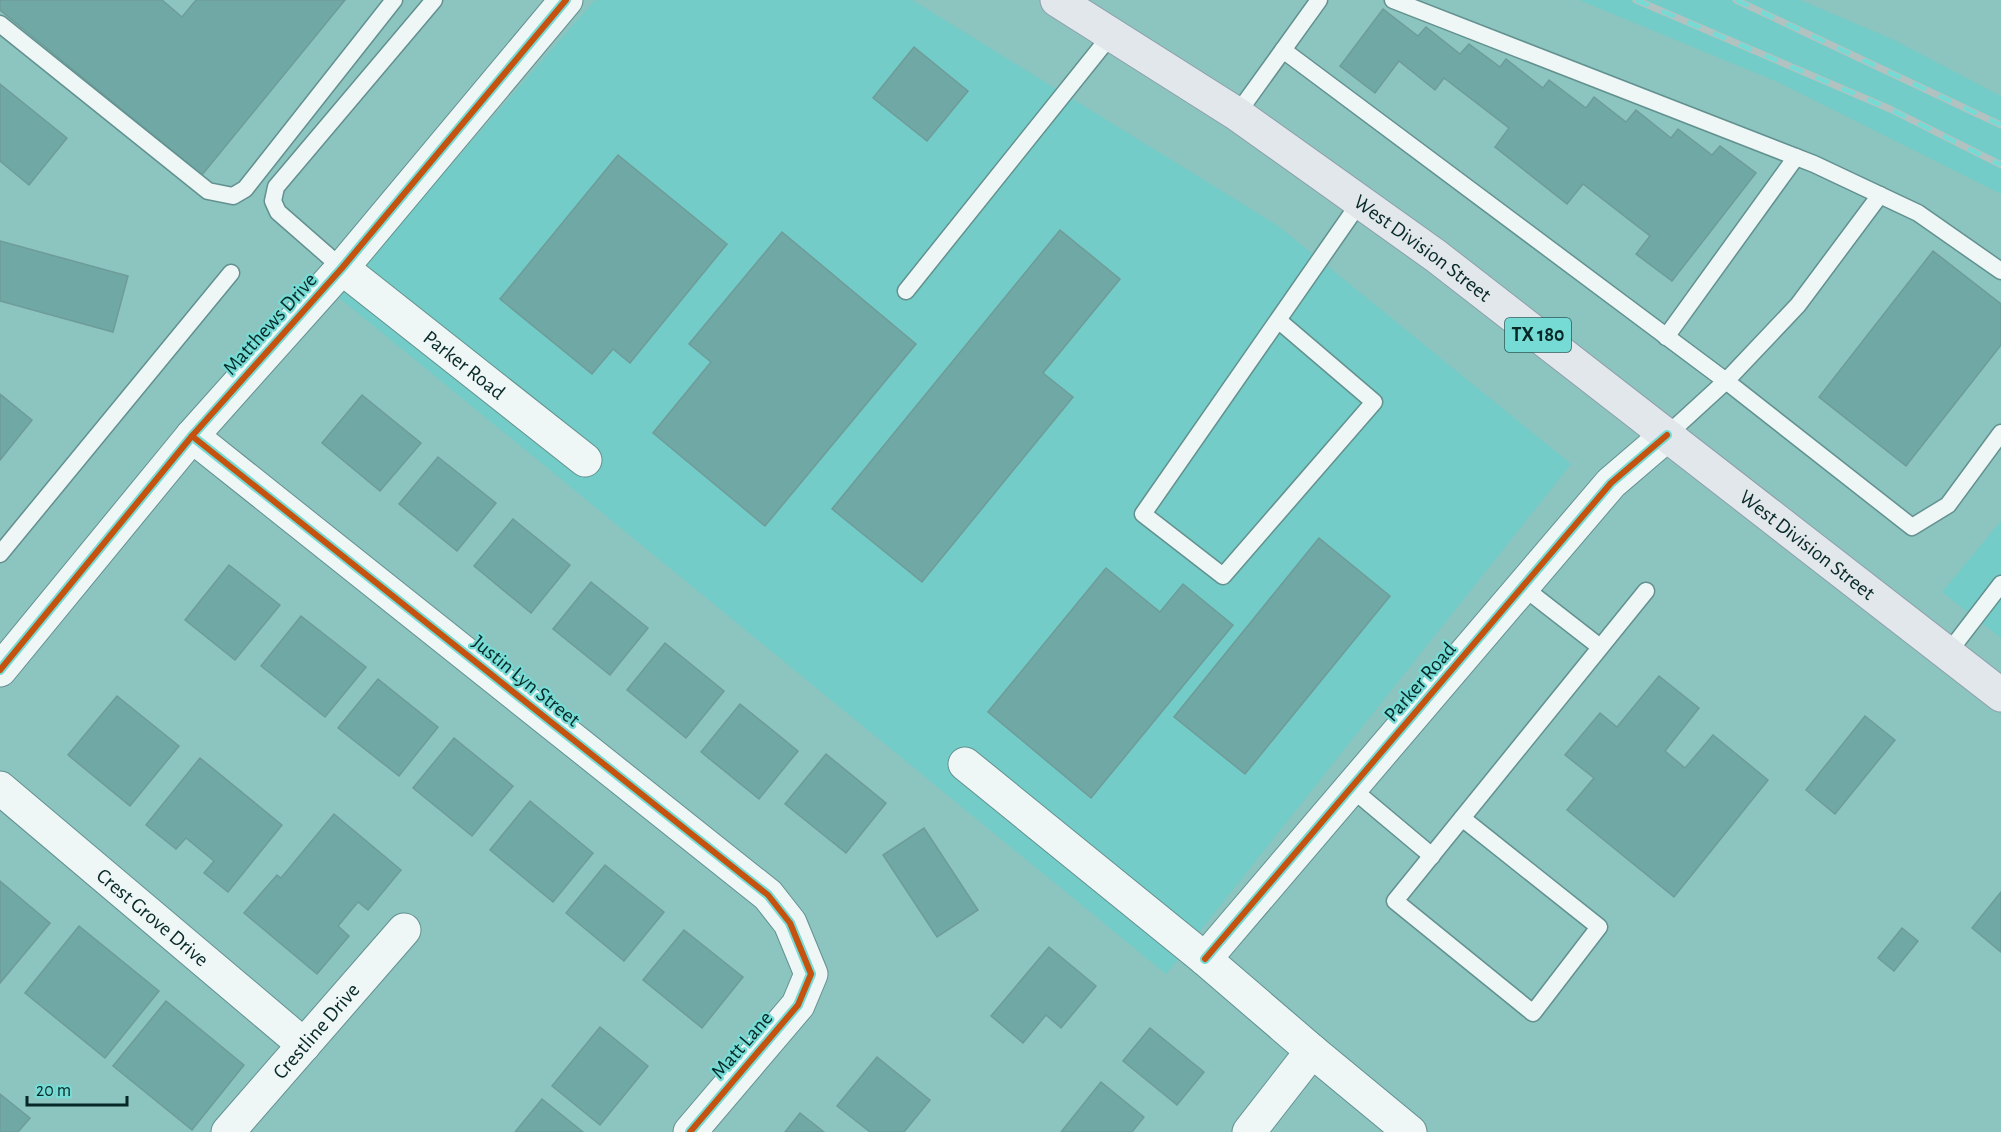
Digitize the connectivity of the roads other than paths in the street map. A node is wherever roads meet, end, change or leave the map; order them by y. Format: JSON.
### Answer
{"nodes":[{"id":1,"x":394,"y":0,"type":"edge"},
{"id":2,"x":434,"y":0,"type":"edge"},
{"id":3,"x":566,"y":0,"type":"edge"},
{"id":4,"x":1057,"y":0,"type":"edge"},
{"id":5,"x":1319,"y":0,"type":"edge"},
{"id":6,"x":1393,"y":0,"type":"edge"},
{"id":7,"x":0,"y":24,"type":"edge"},
{"id":8,"x":1111,"y":35,"type":"junction"},
{"id":9,"x":1283,"y":50,"type":"junction"},
{"id":10,"x":1237,"y":114,"type":"junction"},
{"id":11,"x":1796,"y":157,"type":"junction"},
{"id":12,"x":1880,"y":195,"type":"junction"},
{"id":13,"x":1360,"y":202,"type":"junction"},
{"id":14,"x":342,"y":268,"type":"junction"},
{"id":15,"x":2001,"y":271,"type":"edge"},
{"id":16,"x":231,"y":273,"type":"dead end"},
{"id":17,"x":906,"y":291,"type":"dead end"},
{"id":18,"x":1278,"y":320,"type":"junction"},
{"id":19,"x":1666,"y":337,"type":"junction"},
{"id":20,"x":1726,"y":381,"type":"junction"},
{"id":21,"x":2001,"y":433,"type":"edge"},
{"id":22,"x":1667,"y":435,"type":"junction"},
{"id":23,"x":192,"y":436,"type":"junction"},
{"id":24,"x":585,"y":460,"type":"dead end"},
{"id":25,"x":0,"y":554,"type":"edge"},
{"id":26,"x":2001,"y":584,"type":"edge"},
{"id":27,"x":1523,"y":587,"type":"junction"},
{"id":28,"x":1646,"y":591,"type":"dead end"},
{"id":29,"x":1600,"y":647,"type":"junction"},
{"id":30,"x":1948,"y":653,"type":"junction"},
{"id":31,"x":0,"y":670,"type":"edge"},
{"id":32,"x":2001,"y":694,"type":"edge"},
{"id":33,"x":965,"y":764,"type":"dead end"},
{"id":34,"x":0,"y":788,"type":"edge"},
{"id":35,"x":1351,"y":788,"type":"junction"},
{"id":36,"x":1462,"y":818,"type":"junction"},
{"id":37,"x":1432,"y":856,"type":"junction"},
{"id":38,"x":404,"y":930,"type":"dead end"},
{"id":39,"x":1205,"y":959,"type":"junction"},
{"id":40,"x":811,"y":974,"type":"joint"},
{"id":41,"x":304,"y":1045,"type":"junction"},
{"id":42,"x":1312,"y":1052,"type":"junction"},
{"id":43,"x":228,"y":1132,"type":"edge"},
{"id":44,"x":690,"y":1132,"type":"edge"},
{"id":45,"x":1249,"y":1132,"type":"edge"},
{"id":46,"x":1410,"y":1132,"type":"edge"}],
"edges":[{"from":1,"to":7,"type":"lane"},
{"from":2,"to":14,"type":"lane"},
{"from":3,"to":14,"type":"street","name":"Matthews Drive"},
{"from":4,"to":8,"type":"main road","name":"West Division Street","number":"TX 180"},
{"from":5,"to":9,"type":"lane"},
{"from":6,"to":11,"type":"lane"},
{"from":8,"to":10,"type":"main road","name":"West Division Street","number":"TX 180"},
{"from":8,"to":17,"type":"lane"},
{"from":9,"to":10,"type":"lane"},
{"from":9,"to":19,"type":"lane"},
{"from":10,"to":13,"type":"main road","name":"West Division Street","number":"TX 180"},
{"from":11,"to":12,"type":"lane"},
{"from":11,"to":19,"type":"lane"},
{"from":12,"to":15,"type":"lane"},
{"from":12,"to":20,"type":"lane"},
{"from":13,"to":18,"type":"lane"},
{"from":13,"to":22,"type":"main road","name":"West Division Street","number":"TX 180"},
{"from":14,"to":23,"type":"street","name":"Matthews Drive"},
{"from":14,"to":24,"type":"street","name":"Parker Road"},
{"from":16,"to":25,"type":"lane"},
{"from":18,"to":18,"type":"lane"},
{"from":19,"to":20,"type":"lane"},
{"from":20,"to":21,"type":"lane"},
{"from":20,"to":22,"type":"lane"},
{"from":22,"to":27,"type":"street","name":"Parker Road"},
{"from":22,"to":30,"type":"main road","name":"West Division Street","number":"TX 180"},
{"from":23,"to":31,"type":"street","name":"Matthews Drive"},
{"from":23,"to":40,"type":"street","name":"Justin Lyn Street"},
{"from":26,"to":30,"type":"lane"},
{"from":27,"to":29,"type":"lane"},
{"from":27,"to":35,"type":"street","name":"Parker Road"},
{"from":28,"to":29,"type":"lane"},
{"from":29,"to":36,"type":"lane"},
{"from":30,"to":32,"type":"main road","name":"West Division Street","number":"TX 180"},
{"from":33,"to":39,"type":"street"},
{"from":34,"to":41,"type":"street","name":"Crest Grove Drive"},
{"from":35,"to":37,"type":"lane"},
{"from":35,"to":39,"type":"street","name":"Parker Road"},
{"from":36,"to":37,"type":"lane"},
{"from":36,"to":37,"type":"lane"},
{"from":38,"to":41,"type":"street","name":"Crestline Drive"},
{"from":39,"to":42,"type":"street"},
{"from":40,"to":44,"type":"street","name":"Matt Lane"},
{"from":41,"to":43,"type":"street","name":"Crestline Drive"},
{"from":42,"to":45,"type":"street"},
{"from":42,"to":46,"type":"street"}]}
